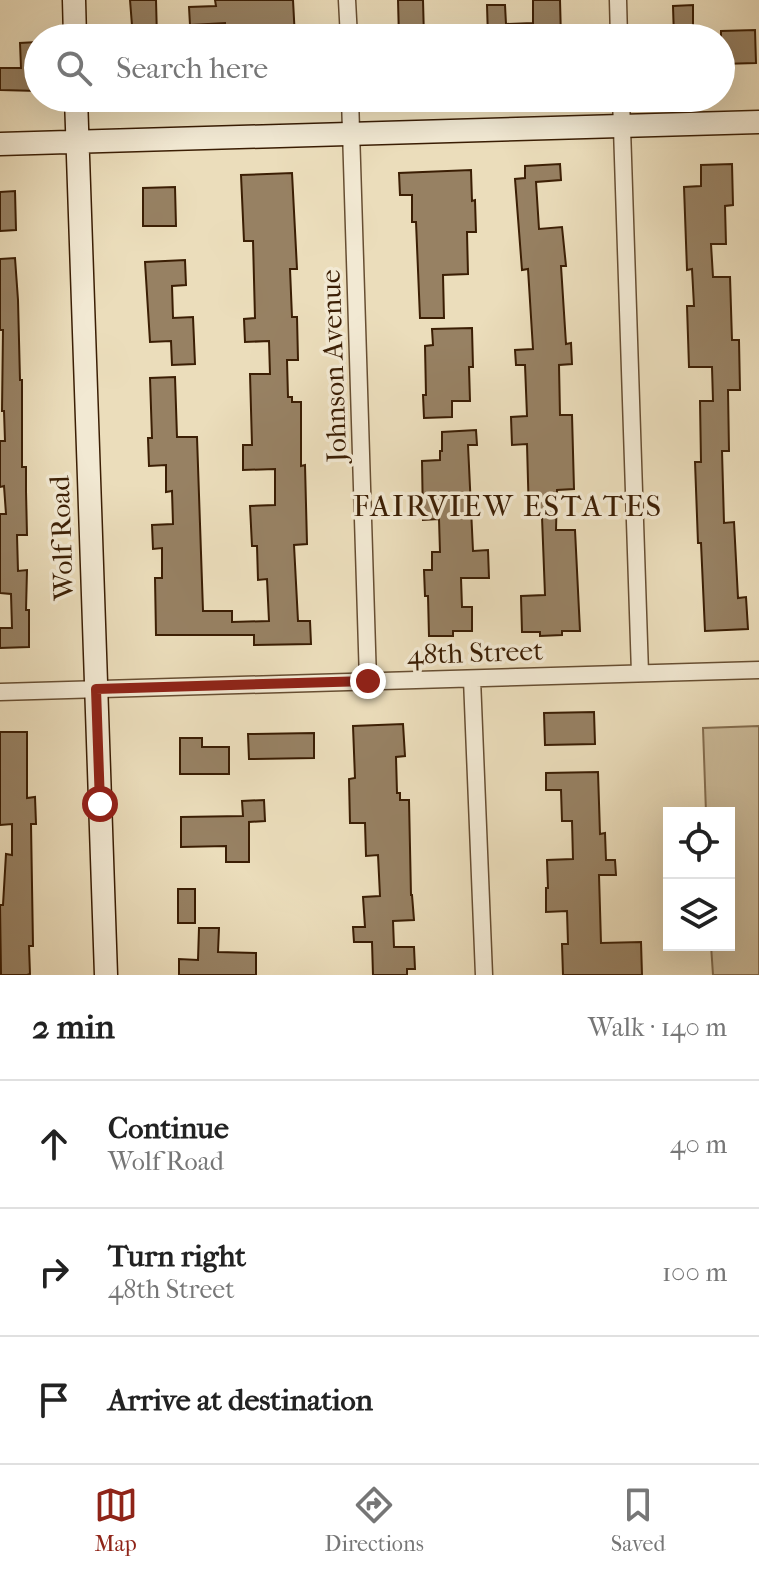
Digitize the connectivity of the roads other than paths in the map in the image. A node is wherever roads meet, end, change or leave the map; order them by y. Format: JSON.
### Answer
{"nodes":[{"id":1,"x":74,"y":0,"type":"edge"},
{"id":2,"x":347,"y":0,"type":"edge"},
{"id":3,"x":618,"y":0,"type":"edge"},
{"id":4,"x":75,"y":24,"type":"edge"},
{"id":5,"x":348,"y":24,"type":"edge"},
{"id":6,"x":619,"y":24,"type":"edge"},
{"id":7,"x":76,"y":112,"type":"edge"},
{"id":8,"x":350,"y":112,"type":"edge"},
{"id":9,"x":622,"y":112,"type":"edge"},
{"id":10,"x":759,"y":122,"type":"edge"},
{"id":11,"x":622,"y":126,"type":"junction"},
{"id":12,"x":351,"y":134,"type":"junction"},
{"id":13,"x":77,"y":141,"type":"junction"},
{"id":14,"x":0,"y":144,"type":"edge"},
{"id":15,"x":759,"y":670,"type":"edge"},
{"id":16,"x":640,"y":673,"type":"junction"},
{"id":17,"x":472,"y":679,"type":"junction"},
{"id":18,"x":368,"y":681,"type":"junction"},
{"id":19,"x":96,"y":689,"type":"junction"},
{"id":20,"x":0,"y":692,"type":"edge"},
{"id":21,"x":106,"y":975,"type":"edge"},
{"id":22,"x":484,"y":975,"type":"edge"}],
"edges":[{"from":1,"to":4,"type":"main road"},
{"from":2,"to":5,"type":"street"},
{"from":3,"to":6,"type":"street"},
{"from":7,"to":13,"type":"main road","name":"Wolf Road"},
{"from":8,"to":12,"type":"street","name":"Johnson Avenue"},
{"from":9,"to":11,"type":"street"},
{"from":10,"to":11,"type":"main road"},
{"from":11,"to":12,"type":"main road"},
{"from":11,"to":16,"type":"street"},
{"from":12,"to":13,"type":"main road"},
{"from":12,"to":18,"type":"street","name":"Johnson Avenue"},
{"from":13,"to":14,"type":"main road"},
{"from":13,"to":19,"type":"main road","name":"Wolf Road"},
{"from":15,"to":16,"type":"street","name":"48th Street"},
{"from":16,"to":17,"type":"street","name":"48th Street"},
{"from":17,"to":18,"type":"street","name":"48th Street"},
{"from":17,"to":22,"type":"street"},
{"from":18,"to":19,"type":"street","name":"48th Street"},
{"from":19,"to":20,"type":"street","name":"48th Street"},
{"from":19,"to":21,"type":"main road","name":"Wolf Road"}]}
